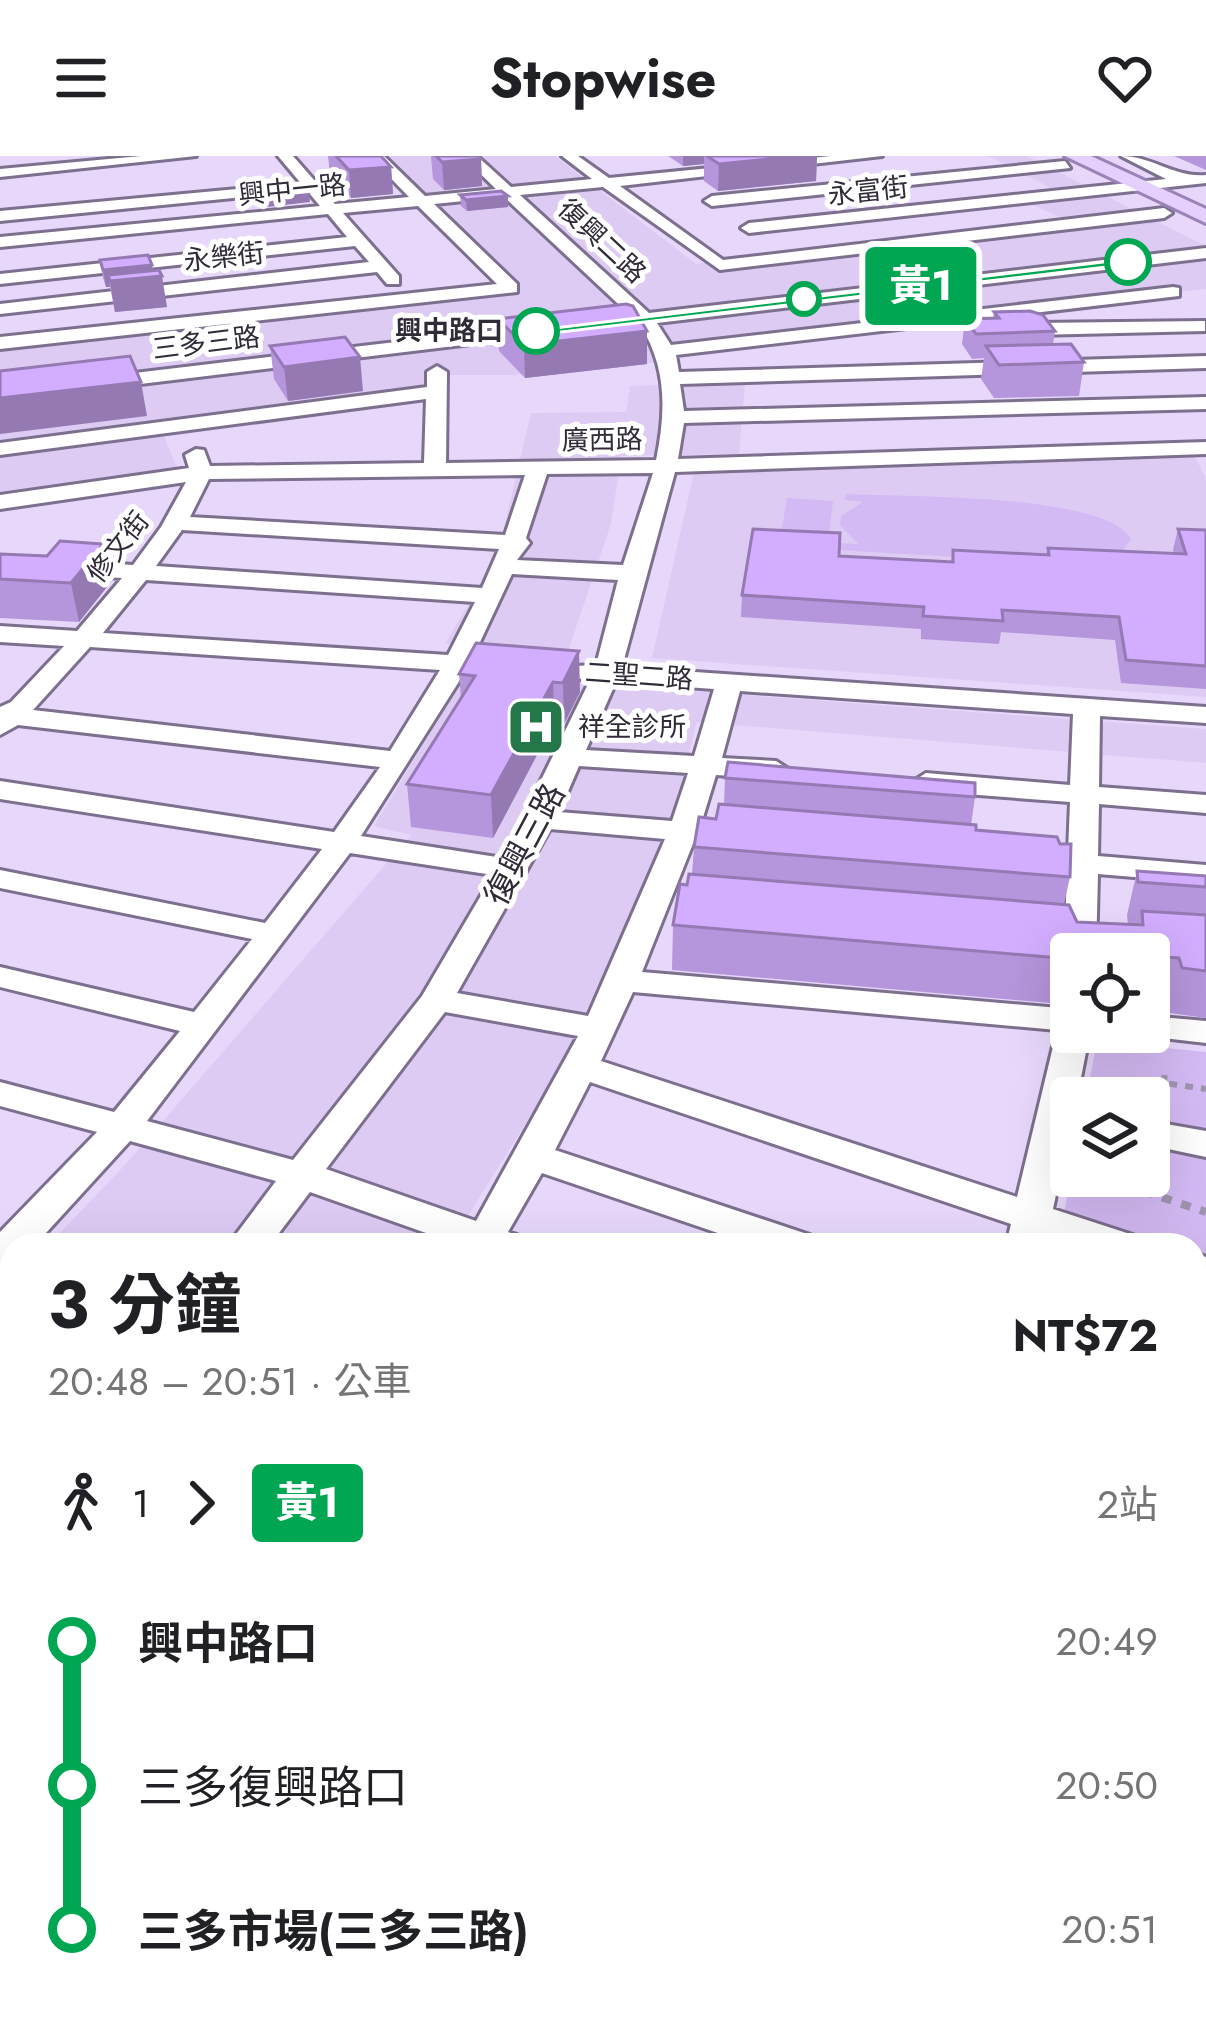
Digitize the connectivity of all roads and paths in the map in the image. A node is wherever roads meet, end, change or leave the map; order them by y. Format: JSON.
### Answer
{"nodes":[{"id":1,"x":189,"y":156,"type":"edge"},
{"id":2,"x":376,"y":156,"type":"edge"},
{"id":3,"x":469,"y":156,"type":"edge"},
{"id":4,"x":569,"y":156,"type":"edge"},
{"id":5,"x":650,"y":156,"type":"edge"},
{"id":6,"x":875,"y":156,"type":"edge"},
{"id":7,"x":1047,"y":156,"type":"edge"},
{"id":8,"x":1107,"y":156,"type":"edge"},
{"id":9,"x":1171,"y":156,"type":"edge"},
{"id":10,"x":1131,"y":158,"type":"edge"},
{"id":11,"x":1070,"y":160,"type":"edge"},
{"id":12,"x":284,"y":164,"type":"edge"},
{"id":13,"x":0,"y":173,"type":"edge"},
{"id":14,"x":676,"y":176,"type":"junction"},
{"id":15,"x":1206,"y":179,"type":"edge"},
{"id":16,"x":606,"y":183,"type":"junction"},
{"id":17,"x":1175,"y":183,"type":"junction"},
{"id":18,"x":1141,"y":186,"type":"junction"},
{"id":19,"x":313,"y":187,"type":"junction"},
{"id":20,"x":1114,"y":189,"type":"junction"},
{"id":21,"x":1206,"y":191,"type":"edge"},
{"id":22,"x":509,"y":192,"type":"junction"},
{"id":23,"x":0,"y":195,"type":"edge"},
{"id":24,"x":424,"y":201,"type":"junction"},
{"id":25,"x":712,"y":201,"type":"junction"},
{"id":26,"x":1206,"y":203,"type":"edge"},
{"id":27,"x":332,"y":210,"type":"junction"},
{"id":28,"x":1164,"y":213,"type":"junction"},
{"id":29,"x":3,"y":216,"type":"edge"},
{"id":30,"x":1206,"y":217,"type":"edge"},
{"id":31,"x":749,"y":228,"type":"junction"},
{"id":32,"x":1206,"y":234,"type":"edge"},
{"id":33,"x":360,"y":241,"type":"junction"},
{"id":34,"x":8,"y":242,"type":"edge"},
{"id":35,"x":1206,"y":253,"type":"edge"},
{"id":36,"x":794,"y":260,"type":"junction"},
{"id":37,"x":1134,"y":261,"type":"junction"},
{"id":38,"x":382,"y":266,"type":"junction"},
{"id":39,"x":813,"y":271,"type":"dead end"},
{"id":40,"x":28,"y":276,"type":"junction"},
{"id":41,"x":0,"y":279,"type":"edge"},
{"id":42,"x":832,"y":282,"type":"dead end"},
{"id":43,"x":860,"y":292,"type":"junction"},
{"id":44,"x":1180,"y":294,"type":"junction"},
{"id":45,"x":38,"y":305,"type":"junction"},
{"id":46,"x":0,"y":309,"type":"edge"},
{"id":47,"x":645,"y":319,"type":"junction"},
{"id":48,"x":426,"y":322,"type":"junction"},
{"id":49,"x":608,"y":323,"type":"edge"},
{"id":50,"x":1206,"y":326,"type":"edge"},
{"id":51,"x":920,"y":327,"type":"junction"},
{"id":52,"x":567,"y":328,"type":"edge"},
{"id":53,"x":0,"y":343,"type":"edge"},
{"id":54,"x":58,"y":362,"type":"junction"},
{"id":55,"x":1206,"y":362,"type":"edge"},
{"id":56,"x":669,"y":364,"type":"junction"},
{"id":57,"x":942,"y":367,"type":"junction"},
{"id":58,"x":161,"y":376,"type":"junction"},
{"id":59,"x":435,"y":392,"type":"junction"},
{"id":60,"x":0,"y":395,"type":"edge"},
{"id":61,"x":1206,"y":403,"type":"edge"},
{"id":62,"x":962,"y":406,"type":"junction"},
{"id":63,"x":675,"y":416,"type":"junction"},
{"id":64,"x":190,"y":425,"type":"junction"},
{"id":65,"x":0,"y":449,"type":"edge"},
{"id":66,"x":1204,"y":454,"type":"edge"},
{"id":67,"x":995,"y":455,"type":"junction"},
{"id":68,"x":666,"y":466,"type":"junction"},
{"id":69,"x":538,"y":468,"type":"junction"},
{"id":70,"x":435,"y":469,"type":"junction"},
{"id":71,"x":200,"y":473,"type":"junction"},
{"id":72,"x":0,"y":502,"type":"edge"},
{"id":73,"x":175,"y":523,"type":"junction"},
{"id":74,"x":512,"y":555,"type":"junction"},
{"id":75,"x":0,"y":563,"type":"edge"},
{"id":76,"x":632,"y":573,"type":"junction"},
{"id":77,"x":135,"y":574,"type":"junction"},
{"id":78,"x":490,"y":596,"type":"junction"},
{"id":79,"x":0,"y":634,"type":"edge"},
{"id":80,"x":86,"y":638,"type":"junction"},
{"id":81,"x":455,"y":664,"type":"junction"},
{"id":82,"x":607,"y":673,"type":"junction"},
{"id":83,"x":729,"y":682,"type":"junction"},
{"id":84,"x":1087,"y":707,"type":"junction"},
{"id":85,"x":1206,"y":716,"type":"edge"},
{"id":86,"x":4,"y":720,"type":"edge"},
{"id":87,"x":570,"y":757,"type":"junction"},
{"id":88,"x":396,"y":760,"type":"junction"},
{"id":89,"x":707,"y":765,"type":"junction"},
{"id":90,"x":802,"y":772,"type":"edge"},
{"id":91,"x":896,"y":780,"type":"edge"},
{"id":92,"x":0,"y":790,"type":"edge"},
{"id":93,"x":1086,"y":794,"type":"junction"},
{"id":94,"x":1206,"y":804,"type":"edge"},
{"id":95,"x":542,"y":819,"type":"junction"},
{"id":96,"x":685,"y":831,"type":"junction"},
{"id":97,"x":778,"y":839,"type":"edge"},
{"id":98,"x":344,"y":843,"type":"junction"},
{"id":99,"x":989,"y":856,"type":"edge"},
{"id":100,"x":1083,"y":864,"type":"junction"},
{"id":101,"x":513,"y":869,"type":"junction"},
{"id":102,"x":1206,"y":874,"type":"edge"},
{"id":103,"x":0,"y":880,"type":"edge"},
{"id":104,"x":1074,"y":933,"type":"edge"},
{"id":105,"x":273,"y":934,"type":"junction"},
{"id":106,"x":0,"y":977,"type":"edge"},
{"id":107,"x":623,"y":980,"type":"junction"},
{"id":108,"x":436,"y":1000,"type":"junction"},
{"id":109,"x":1050,"y":1018,"type":"edge"},
{"id":110,"x":202,"y":1025,"type":"junction"},
{"id":111,"x":600,"y":1029,"type":"junction"},
{"id":112,"x":1170,"y":1029,"type":"edge"},
{"id":113,"x":1206,"y":1032,"type":"edge"},
{"id":114,"x":581,"y":1067,"type":"junction"},
{"id":115,"x":1165,"y":1071,"type":"dead end"},
{"id":116,"x":1164,"y":1077,"type":"edge"},
{"id":117,"x":1170,"y":1084,"type":"edge"},
{"id":118,"x":1206,"y":1089,"type":"edge"},
{"id":119,"x":0,"y":1094,"type":"edge"},
{"id":120,"x":122,"y":1127,"type":"junction"},
{"id":121,"x":1170,"y":1137,"type":"edge"},
{"id":122,"x":1206,"y":1144,"type":"edge"},
{"id":123,"x":533,"y":1156,"type":"junction"},
{"id":124,"x":1050,"y":1160,"type":"edge"},
{"id":125,"x":302,"y":1175,"type":"junction"},
{"id":126,"x":1162,"y":1197,"type":"edge"},
{"id":127,"x":1206,"y":1208,"type":"edge"},
{"id":128,"x":1030,"y":1232,"type":"edge"},
{"id":129,"x":22,"y":1233,"type":"edge"},
{"id":130,"x":257,"y":1233,"type":"edge"},
{"id":131,"x":462,"y":1233,"type":"edge"},
{"id":132,"x":495,"y":1233,"type":"edge"},
{"id":133,"x":761,"y":1233,"type":"edge"}],
"edges":[{"from":1,"to":13,"type":"street"},
{"from":2,"to":24,"type":"street"},
{"from":3,"to":22,"type":"street","name":"復興二路"},
{"from":4,"to":16,"type":"street"},
{"from":5,"to":14,"type":"street"},
{"from":6,"to":14,"type":"street","name":"興中一路"},
{"from":7,"to":11,"type":"street"},
{"from":8,"to":17,"type":"main road"},
{"from":9,"to":10,"type":"street"},
{"from":10,"to":17,"type":"street"},
{"from":11,"to":18,"type":"main road"},
{"from":11,"to":20,"type":"street"},
{"from":11,"to":25,"type":"street"},
{"from":12,"to":19,"type":"street"},
{"from":14,"to":16,"type":"street","name":"興中一路"},
{"from":14,"to":25,"type":"street"},
{"from":15,"to":17,"type":"street","name":"永富街"},
{"from":16,"to":22,"type":"street","name":"興中一路"},
{"from":16,"to":36,"type":"street"},
{"from":17,"to":18,"type":"street","name":"永富街"},
{"from":17,"to":21,"type":"street"},
{"from":17,"to":26,"type":"main road"},
{"from":18,"to":20,"type":"street","name":"永富街"},
{"from":18,"to":30,"type":"main road"},
{"from":19,"to":27,"type":"street"},
{"from":19,"to":29,"type":"street"},
{"from":20,"to":28,"type":"street"},
{"from":20,"to":31,"type":"street","name":"永富街"},
{"from":22,"to":24,"type":"street","name":"興中一路"},
{"from":22,"to":47,"type":"street","name":"復興二路"},
{"from":23,"to":29,"type":"street"},
{"from":24,"to":27,"type":"street","name":"興中一路"},
{"from":24,"to":48,"type":"street"},
{"from":25,"to":31,"type":"street"},
{"from":27,"to":33,"type":"street"},
{"from":27,"to":34,"type":"street","name":"興中一路"},
{"from":28,"to":32,"type":"street"},
{"from":28,"to":36,"type":"street"},
{"from":29,"to":34,"type":"street"},
{"from":31,"to":36,"type":"street"},
{"from":33,"to":38,"type":"street"},
{"from":33,"to":40,"type":"street"},
{"from":34,"to":40,"type":"street"},
{"from":35,"to":37,"type":"street"},
{"from":36,"to":39,"type":"street"},
{"from":37,"to":43,"type":"street"},
{"from":37,"to":44,"type":"street"},
{"from":38,"to":45,"type":"street","name":"永樂街"},
{"from":38,"to":48,"type":"street"},
{"from":40,"to":41,"type":"street"},
{"from":40,"to":45,"type":"street"},
{"from":42,"to":43,"type":"street"},
{"from":43,"to":47,"type":"street"},
{"from":43,"to":51,"type":"street"},
{"from":44,"to":50,"type":"street"},
{"from":44,"to":51,"type":"street"},
{"from":45,"to":46,"type":"street","name":"永樂街"},
{"from":45,"to":54,"type":"street"},
{"from":47,"to":49,"type":"street"},
{"from":47,"to":56,"type":"street"},
{"from":48,"to":52,"type":"street","name":"三多三路"},
{"from":48,"to":54,"type":"street"},
{"from":48,"to":58,"type":"street","name":"三多三路"},
{"from":48,"to":59,"type":"street"},
{"from":50,"to":51,"type":"street"},
{"from":51,"to":56,"type":"street"},
{"from":51,"to":57,"type":"street"},
{"from":53,"to":54,"type":"street"},
{"from":54,"to":58,"type":"street","name":"三多三路"},
{"from":54,"to":60,"type":"street","name":"三多三路"},
{"from":55,"to":57,"type":"street"},
{"from":56,"to":57,"type":"street"},
{"from":56,"to":63,"type":"street","name":"復興三路"},
{"from":57,"to":62,"type":"street"},
{"from":58,"to":64,"type":"street"},
{"from":59,"to":64,"type":"street"},
{"from":59,"to":70,"type":"street"},
{"from":61,"to":62,"type":"street"},
{"from":62,"to":63,"type":"street"},
{"from":62,"to":67,"type":"street"},
{"from":63,"to":68,"type":"street","name":"復興三路"},
{"from":64,"to":65,"type":"street"},
{"from":64,"to":71,"type":"street"},
{"from":66,"to":67,"type":"street","name":"廣西路"},
{"from":67,"to":68,"type":"street","name":"廣西路"},
{"from":68,"to":69,"type":"street","name":"廣西路"},
{"from":68,"to":76,"type":"street","name":"復興三路"},
{"from":69,"to":70,"type":"street","name":"廣西路"},
{"from":69,"to":74,"type":"street"},
{"from":70,"to":71,"type":"street","name":"廣西路"},
{"from":71,"to":72,"type":"street","name":"廣西路"},
{"from":71,"to":73,"type":"street","name":"修文街"},
{"from":73,"to":74,"type":"street"},
{"from":73,"to":77,"type":"street","name":"修文街"},
{"from":74,"to":76,"type":"street"},
{"from":74,"to":78,"type":"street"},
{"from":75,"to":77,"type":"street"},
{"from":76,"to":82,"type":"street","name":"復興三路"},
{"from":77,"to":78,"type":"street"},
{"from":77,"to":80,"type":"street","name":"修文街"},
{"from":78,"to":81,"type":"street"},
{"from":79,"to":80,"type":"street","name":"二聖二路"},
{"from":80,"to":81,"type":"street","name":"二聖二路"},
{"from":80,"to":86,"type":"street","name":"修文街"},
{"from":81,"to":82,"type":"street","name":"二聖二路"},
{"from":81,"to":88,"type":"street"},
{"from":82,"to":83,"type":"street","name":"二聖二路"},
{"from":82,"to":87,"type":"street","name":"復興三路"},
{"from":83,"to":84,"type":"street","name":"二聖二路"},
{"from":83,"to":89,"type":"street"},
{"from":84,"to":85,"type":"street","name":"二聖二路"},
{"from":84,"to":93,"type":"street"},
{"from":86,"to":88,"type":"street"},
{"from":87,"to":89,"type":"street"},
{"from":87,"to":95,"type":"street","name":"復興三路"},
{"from":88,"to":98,"type":"street"},
{"from":89,"to":90,"type":"street"},
{"from":89,"to":96,"type":"street"},
{"from":91,"to":93,"type":"street"},
{"from":92,"to":98,"type":"street"},
{"from":93,"to":94,"type":"street"},
{"from":93,"to":100,"type":"street"},
{"from":95,"to":96,"type":"street"},
{"from":95,"to":101,"type":"street","name":"復興三路"},
{"from":96,"to":97,"type":"street"},
{"from":96,"to":107,"type":"street"},
{"from":98,"to":101,"type":"street"},
{"from":98,"to":105,"type":"street"},
{"from":99,"to":100,"type":"street"},
{"from":100,"to":102,"type":"street"},
{"from":100,"to":104,"type":"street"},
{"from":101,"to":108,"type":"street","name":"復興三路"},
{"from":103,"to":105,"type":"street"},
{"from":105,"to":110,"type":"street"},
{"from":106,"to":110,"type":"street"},
{"from":107,"to":109,"type":"street"},
{"from":107,"to":111,"type":"street"},
{"from":108,"to":111,"type":"street"},
{"from":108,"to":125,"type":"street","name":"復興三路"},
{"from":110,"to":120,"type":"street"},
{"from":111,"to":114,"type":"street"},
{"from":112,"to":113,"type":"street"},
{"from":114,"to":123,"type":"street"},
{"from":114,"to":128,"type":"street"},
{"from":115,"to":116,"type":"path"},
{"from":117,"to":118,"type":"path"},
{"from":119,"to":120,"type":"street"},
{"from":120,"to":125,"type":"street"},
{"from":120,"to":129,"type":"street"},
{"from":121,"to":122,"type":"street"},
{"from":123,"to":132,"type":"street"},
{"from":123,"to":133,"type":"street"},
{"from":124,"to":128,"type":"street"},
{"from":125,"to":130,"type":"street","name":"復興三路"},
{"from":125,"to":131,"type":"street"},
{"from":126,"to":127,"type":"path"}]}
